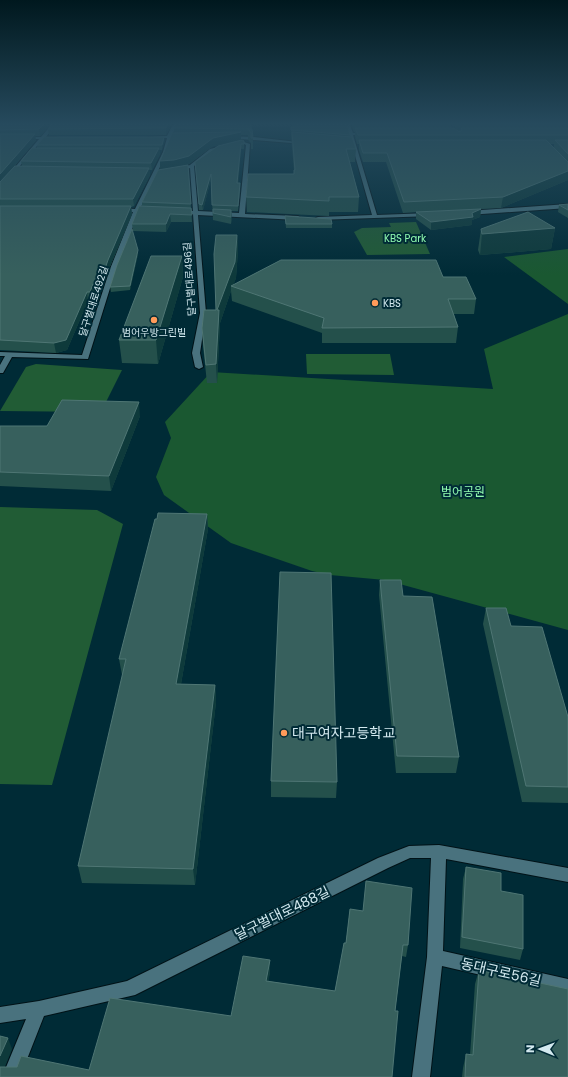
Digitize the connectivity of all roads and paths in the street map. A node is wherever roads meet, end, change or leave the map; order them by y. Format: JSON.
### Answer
{"nodes":[{"id":1,"x":11,"y":174,"type":"edge"},
{"id":2,"x":158,"y":174,"type":"edge"},
{"id":3,"x":193,"y":174,"type":"edge"},
{"id":4,"x":245,"y":174,"type":"edge"},
{"id":5,"x":362,"y":174,"type":"edge"},
{"id":6,"x":0,"y":188,"type":"edge"},
{"id":7,"x":568,"y":206,"type":"edge"},
{"id":8,"x":114,"y":210,"type":"edge"},
{"id":9,"x":137,"y":210,"type":"junction"},
{"id":10,"x":159,"y":211,"type":"edge"},
{"id":11,"x":174,"y":212,"type":"edge"},
{"id":12,"x":196,"y":212,"type":"junction"},
{"id":13,"x":242,"y":214,"type":"junction"},
{"id":14,"x":459,"y":214,"type":"edge"},
{"id":15,"x":436,"y":215,"type":"edge"},
{"id":16,"x":375,"y":217,"type":"junction"},
{"id":17,"x":307,"y":218,"type":"edge"},
{"id":18,"x":314,"y":218,"type":"edge"},
{"id":19,"x":0,"y":354,"type":"edge"},
{"id":20,"x":10,"y":354,"type":"junction"},
{"id":21,"x":199,"y":367,"type":"dead end"},
{"id":22,"x":0,"y":371,"type":"edge"},
{"id":23,"x":439,"y":851,"type":"junction"},
{"id":24,"x":568,"y":875,"type":"edge"},
{"id":25,"x":435,"y":957,"type":"junction"},
{"id":26,"x":568,"y":987,"type":"edge"},
{"id":27,"x":39,"y":1009,"type":"junction"},
{"id":28,"x":0,"y":1015,"type":"edge"},
{"id":29,"x":11,"y":1077,"type":"edge"},
{"id":30,"x":421,"y":1077,"type":"edge"}],
"edges":[{"from":1,"to":6,"type":"street"},
{"from":2,"to":9,"type":"street","name":"달구벌대로492길"},
{"from":3,"to":12,"type":"street","name":"달구벌대로496길"},
{"from":4,"to":13,"type":"street"},
{"from":5,"to":16,"type":"street"},
{"from":7,"to":14,"type":"street"},
{"from":8,"to":9,"type":"street"},
{"from":9,"to":10,"type":"street"},
{"from":9,"to":20,"type":"street","name":"달구벌대로492길"},
{"from":11,"to":12,"type":"street"},
{"from":12,"to":13,"type":"street"},
{"from":12,"to":21,"type":"street","name":"달구벌대로496길"},
{"from":13,"to":17,"type":"street"},
{"from":15,"to":16,"type":"street"},
{"from":16,"to":18,"type":"street"},
{"from":19,"to":20,"type":"street","name":"달구벌대로492길"},
{"from":20,"to":22,"type":"street"},
{"from":23,"to":24,"type":"street","name":"달구벌대로488길"},
{"from":23,"to":25,"type":"street"},
{"from":23,"to":27,"type":"street","name":"달구벌대로488길"},
{"from":25,"to":26,"type":"street","name":"동대구로56길"},
{"from":25,"to":30,"type":"street"},
{"from":27,"to":28,"type":"street","name":"달구벌대로488길"},
{"from":27,"to":29,"type":"street"}]}
